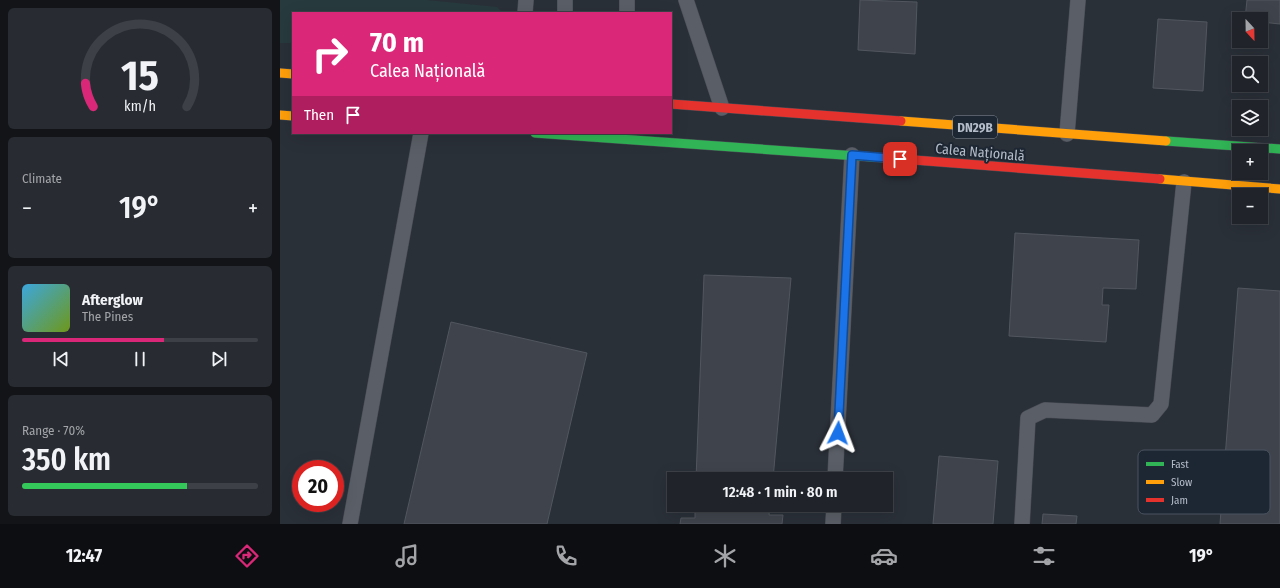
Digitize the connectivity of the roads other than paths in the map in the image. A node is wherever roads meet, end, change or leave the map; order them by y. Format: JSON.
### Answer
{"nodes":[{"id":1,"x":526,"y":0,"type":"edge"},
{"id":2,"x":565,"y":0,"type":"edge"},
{"id":3,"x":627,"y":0,"type":"edge"},
{"id":4,"x":686,"y":0,"type":"edge"},
{"id":5,"x":1078,"y":0,"type":"edge"},
{"id":6,"x":525,"y":12,"type":"edge"},
{"id":7,"x":565,"y":12,"type":"edge"},
{"id":8,"x":627,"y":12,"type":"edge"},
{"id":9,"x":280,"y":73,"type":"edge"},
{"id":10,"x":292,"y":74,"type":"edge"},
{"id":11,"x":672,"y":104,"type":"edge"},
{"id":12,"x":722,"y":108,"type":"junction"},
{"id":13,"x":280,"y":115,"type":"edge"},
{"id":14,"x":292,"y":116,"type":"edge"},
{"id":15,"x":421,"y":134,"type":"edge"},
{"id":16,"x":549,"y":134,"type":"edge"},
{"id":17,"x":1067,"y":134,"type":"junction"},
{"id":18,"x":1280,"y":149,"type":"edge"},
{"id":19,"x":852,"y":155,"type":"junction"},
{"id":20,"x":1184,"y":182,"type":"junction"},
{"id":21,"x":1280,"y":189,"type":"edge"},
{"id":22,"x":835,"y":472,"type":"edge"},
{"id":23,"x":834,"y":512,"type":"edge"},
{"id":24,"x":350,"y":524,"type":"edge"},
{"id":25,"x":833,"y":524,"type":"edge"},
{"id":26,"x":1022,"y":524,"type":"edge"}],
"edges":[{"from":1,"to":6,"type":"lane"},
{"from":2,"to":7,"type":"lane"},
{"from":3,"to":8,"type":"lane"},
{"from":4,"to":12,"type":"lane"},
{"from":5,"to":17,"type":"lane"},
{"from":9,"to":10,"type":"main road"},
{"from":11,"to":12,"type":"main road","name":"Calea Națională","number":"DN29B"},
{"from":12,"to":17,"type":"main road","name":"Calea Națională","number":"DN29B"},
{"from":13,"to":14,"type":"main road"},
{"from":15,"to":24,"type":"lane"},
{"from":16,"to":19,"type":"main road","name":"Calea Națională"},
{"from":17,"to":18,"type":"main road","name":"Calea Națională","number":"DN29B"},
{"from":19,"to":20,"type":"main road","name":"Calea Națională"},
{"from":19,"to":22,"type":"lane"},
{"from":20,"to":21,"type":"main road","name":"Calea Națională"},
{"from":20,"to":26,"type":"lane"},
{"from":23,"to":25,"type":"lane"}]}
